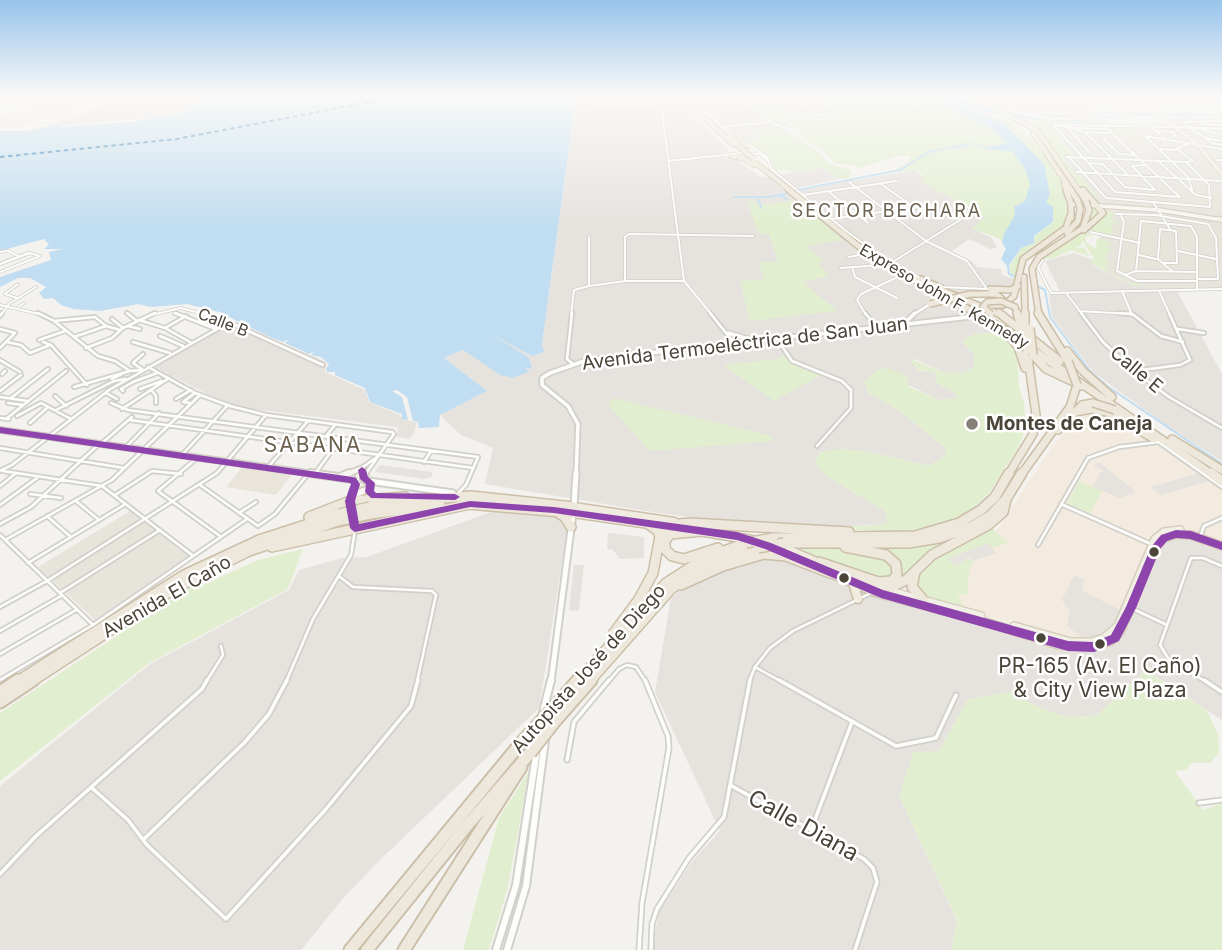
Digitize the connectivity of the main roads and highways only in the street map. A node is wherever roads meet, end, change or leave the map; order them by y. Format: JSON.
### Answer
{"nodes":[{"id":1,"x":725,"y":140,"type":"joint"},
{"id":2,"x":730,"y":140,"type":"edge"},
{"id":3,"x":730,"y":140,"type":"edge"},
{"id":4,"x":1039,"y":140,"type":"edge"},
{"id":5,"x":1046,"y":140,"type":"edge"},
{"id":6,"x":1193,"y":140,"type":"edge"},
{"id":7,"x":735,"y":145,"type":"junction"},
{"id":8,"x":1199,"y":145,"type":"junction"},
{"id":9,"x":751,"y":154,"type":"junction"},
{"id":10,"x":1055,"y":164,"type":"junction"},
{"id":11,"x":1222,"y":168,"type":"edge"},
{"id":12,"x":1068,"y":172,"type":"junction"},
{"id":13,"x":1222,"y":174,"type":"edge"},
{"id":14,"x":1062,"y":180,"type":"junction"},
{"id":15,"x":791,"y":191,"type":"junction"},
{"id":16,"x":1071,"y":204,"type":"junction"},
{"id":17,"x":1099,"y":207,"type":"junction"},
{"id":18,"x":1221,"y":219,"type":"edge"},
{"id":19,"x":835,"y":229,"type":"junction"},
{"id":20,"x":1065,"y":234,"type":"junction"},
{"id":21,"x":864,"y":254,"type":"road end"},
{"id":22,"x":896,"y":270,"type":"junction"},
{"id":23,"x":921,"y":279,"type":"road end"},
{"id":24,"x":1021,"y":281,"type":"junction"},
{"id":25,"x":953,"y":294,"type":"junction"},
{"id":26,"x":1012,"y":298,"type":"junction"},
{"id":27,"x":975,"y":302,"type":"junction"},
{"id":28,"x":930,"y":304,"type":"road end"},
{"id":29,"x":995,"y":306,"type":"junction"},
{"id":30,"x":990,"y":317,"type":"junction"},
{"id":31,"x":1045,"y":327,"type":"junction"},
{"id":32,"x":1014,"y":332,"type":"junction"},
{"id":33,"x":1025,"y":332,"type":"junction"},
{"id":34,"x":1030,"y":353,"type":"junction"},
{"id":35,"x":1065,"y":363,"type":"junction"},
{"id":36,"x":1088,"y":389,"type":"junction"},
{"id":37,"x":1116,"y":406,"type":"junction"},
{"id":38,"x":1035,"y":407,"type":"junction"},
{"id":39,"x":1075,"y":412,"type":"junction"},
{"id":40,"x":0,"y":430,"type":"edge"},
{"id":41,"x":1049,"y":435,"type":"junction"},
{"id":42,"x":1160,"y":439,"type":"junction"},
{"id":43,"x":1195,"y":462,"type":"junction"},
{"id":44,"x":1222,"y":472,"type":"edge"},
{"id":45,"x":351,"y":477,"type":"junction"},
{"id":46,"x":1222,"y":481,"type":"edge"},
{"id":47,"x":366,"y":484,"type":"junction"},
{"id":48,"x":355,"y":487,"type":"junction"},
{"id":49,"x":456,"y":495,"type":"junction"},
{"id":50,"x":397,"y":497,"type":"junction"},
{"id":51,"x":1006,"y":499,"type":"junction"},
{"id":52,"x":352,"y":504,"type":"junction"},
{"id":53,"x":470,"y":504,"type":"junction"},
{"id":54,"x":370,"y":510,"type":"junction"},
{"id":55,"x":554,"y":510,"type":"junction"},
{"id":56,"x":574,"y":510,"type":"junction"},
{"id":57,"x":339,"y":517,"type":"junction"},
{"id":58,"x":684,"y":523,"type":"junction"},
{"id":59,"x":648,"y":524,"type":"junction"},
{"id":60,"x":667,"y":526,"type":"junction"},
{"id":61,"x":571,"y":527,"type":"road end"},
{"id":62,"x":355,"y":528,"type":"junction"},
{"id":63,"x":703,"y":531,"type":"junction"},
{"id":64,"x":925,"y":533,"type":"junction"},
{"id":65,"x":259,"y":540,"type":"junction"},
{"id":66,"x":660,"y":541,"type":"junction"},
{"id":67,"x":822,"y":542,"type":"junction"},
{"id":68,"x":1222,"y":545,"type":"edge"},
{"id":69,"x":734,"y":546,"type":"junction"},
{"id":70,"x":819,"y":562,"type":"junction"},
{"id":71,"x":917,"y":570,"type":"junction"},
{"id":72,"x":204,"y":573,"type":"junction"},
{"id":73,"x":830,"y":573,"type":"junction"},
{"id":74,"x":852,"y":583,"type":"junction"},
{"id":75,"x":671,"y":589,"type":"junction"},
{"id":76,"x":881,"y":591,"type":"junction"},
{"id":77,"x":858,"y":599,"type":"road end"},
{"id":78,"x":924,"y":601,"type":"junction"},
{"id":79,"x":1129,"y":607,"type":"junction"},
{"id":80,"x":602,"y":652,"type":"junction"},
{"id":81,"x":0,"y":692,"type":"edge"},
{"id":82,"x":0,"y":702,"type":"edge"},
{"id":83,"x":525,"y":748,"type":"junction"},
{"id":84,"x":350,"y":950,"type":"edge"},
{"id":85,"x":367,"y":950,"type":"edge"},
{"id":86,"x":404,"y":950,"type":"edge"}],
"edges":[{"from":1,"to":7,"type":"highway"},
{"from":1,"to":7,"type":"highway"},
{"from":2,"to":7,"type":"highway"},
{"from":3,"to":7,"type":"highway"},
{"from":4,"to":10,"type":"highway","name":"Autopista José de Diego"},
{"from":5,"to":12,"type":"highway","name":"Autopista José de Diego"},
{"from":6,"to":8,"type":"main road"},
{"from":7,"to":9,"type":"highway","bridge":true},
{"from":7,"to":9,"type":"highway"},
{"from":7,"to":9,"type":"highway"},
{"from":8,"to":11,"type":"main road"},
{"from":8,"to":13,"type":"main road"},
{"from":9,"to":15,"type":"highway"},
{"from":10,"to":14,"type":"highway"},
{"from":10,"to":20,"type":"highway","name":"Autopista José de Diego","bridge":true},
{"from":12,"to":17,"type":"highway"},
{"from":12,"to":20,"type":"highway","name":"Autopista José de Diego","bridge":true},
{"from":14,"to":16,"type":"highway"},
{"from":14,"to":20,"type":"highway"},
{"from":15,"to":19,"type":"highway","name":"Expreso John F. Kennedy"},
{"from":15,"to":22,"type":"highway","name":"Expreso John F. Kennedy"},
{"from":16,"to":17,"type":"main road"},
{"from":16,"to":20,"type":"highway"},
{"from":17,"to":18,"type":"main road"},
{"from":17,"to":20,"type":"highway"},
{"from":19,"to":21,"type":"highway"},
{"from":19,"to":30,"type":"highway","name":"Expreso John F. Kennedy"},
{"from":20,"to":24,"type":"highway"},
{"from":20,"to":31,"type":"highway","name":"Autopista José de Diego"},
{"from":22,"to":25,"type":"highway"},
{"from":22,"to":32,"type":"highway","name":"Expreso John F. Kennedy"},
{"from":23,"to":25,"type":"highway"},
{"from":24,"to":26,"type":"highway"},
{"from":24,"to":26,"type":"highway"},
{"from":24,"to":33,"type":"highway","name":"Autopista José de Diego"},
{"from":25,"to":27,"type":"highway"},
{"from":26,"to":29,"type":"highway"},
{"from":27,"to":29,"type":"highway"},
{"from":27,"to":33,"type":"highway"},
{"from":28,"to":29,"type":"highway","bridge":true},
{"from":30,"to":32,"type":"highway"},
{"from":30,"to":33,"type":"highway","bridge":true},
{"from":30,"to":38,"type":"highway"},
{"from":30,"to":43,"type":"highway","name":"Expreso John F. Kennedy"},
{"from":31,"to":35,"type":"highway","name":"Autopista José de Diego"},
{"from":31,"to":37,"type":"highway"},
{"from":32,"to":35,"type":"highway","name":"Expreso John F. Kennedy"},
{"from":33,"to":34,"type":"highway","name":"Autopista José de Diego","bridge":true},
{"from":33,"to":34,"type":"highway","bridge":true},
{"from":33,"to":35,"type":"highway"},
{"from":34,"to":36,"type":"highway"},
{"from":34,"to":38,"type":"highway","name":"Autopista José de Diego"},
{"from":35,"to":37,"type":"highway","name":"Expreso John F. Kennedy"},
{"from":35,"to":41,"type":"highway","name":"Autopista José de Diego","bridge":true},
{"from":36,"to":42,"type":"highway"},
{"from":36,"to":43,"type":"highway"},
{"from":37,"to":39,"type":"highway","bridge":true},
{"from":37,"to":42,"type":"highway","name":"Expreso John F. Kennedy"},
{"from":37,"to":43,"type":"highway"},
{"from":38,"to":64,"type":"highway","name":"Autopista José de Diego"},
{"from":39,"to":41,"type":"highway"},
{"from":39,"to":42,"type":"highway"},
{"from":40,"to":45,"type":"main road"},
{"from":41,"to":51,"type":"highway","name":"Autopista José de Diego"},
{"from":42,"to":44,"type":"highway","name":"Expreso John F. Kennedy"},
{"from":43,"to":46,"type":"highway","name":"Expreso John F. Kennedy"},
{"from":45,"to":47,"type":"main road"},
{"from":45,"to":48,"type":"main road"},
{"from":47,"to":48,"type":"main road"},
{"from":47,"to":50,"type":"highway"},
{"from":47,"to":52,"type":"main road"},
{"from":48,"to":52,"type":"main road"},
{"from":49,"to":50,"type":"highway"},
{"from":49,"to":54,"type":"highway","name":"Avenida El Caño"},
{"from":49,"to":56,"type":"highway","name":"Avenida El Caño"},
{"from":50,"to":52,"type":"highway"},
{"from":51,"to":67,"type":"highway","name":"Autopista José de Diego"},
{"from":51,"to":71,"type":"highway"},
{"from":52,"to":62,"type":"main road"},
{"from":52,"to":65,"type":"highway"},
{"from":53,"to":54,"type":"highway","name":"Avenida El Caño"},
{"from":53,"to":55,"type":"highway","name":"Avenida El Caño"},
{"from":53,"to":62,"type":"highway"},
{"from":54,"to":57,"type":"highway","name":"Avenida El Caño","bridge":true},
{"from":55,"to":56,"type":"highway","name":"Avenida El Caño"},
{"from":55,"to":61,"type":"highway"},
{"from":56,"to":58,"type":"highway","name":"Avenida El Caño"},
{"from":56,"to":59,"type":"highway","name":"Avenida El Caño"},
{"from":57,"to":65,"type":"highway","name":"Avenida El Caño"},
{"from":57,"to":72,"type":"highway","name":"Avenida El Caño"},
{"from":58,"to":60,"type":"highway"},
{"from":58,"to":64,"type":"highway"},
{"from":58,"to":70,"type":"highway","name":"Avenida El Caño"},
{"from":59,"to":60,"type":"highway","name":"Avenida El Caño"},
{"from":59,"to":66,"type":"highway"},
{"from":60,"to":63,"type":"highway","name":"Avenida El Caño"},
{"from":60,"to":66,"type":"highway"},
{"from":62,"to":72,"type":"highway"},
{"from":63,"to":69,"type":"highway"},
{"from":63,"to":73,"type":"highway","name":"Avenida El Caño"},
{"from":64,"to":69,"type":"highway","name":"Autopista José de Diego","bridge":true},
{"from":65,"to":81,"type":"highway","name":"Avenida El Caño"},
{"from":66,"to":80,"type":"highway"},
{"from":67,"to":70,"type":"highway"},
{"from":67,"to":75,"type":"highway","name":"Autopista José de Diego","bridge":true},
{"from":68,"to":79,"type":"main road","name":"Avenida El Caño"},
{"from":69,"to":80,"type":"highway","name":"Autopista José de Diego"},
{"from":70,"to":76,"type":"highway","name":"Avenida El Caño"},
{"from":71,"to":76,"type":"highway"},
{"from":71,"to":78,"type":"highway"},
{"from":72,"to":82,"type":"highway","name":"Avenida El Caño"},
{"from":73,"to":74,"type":"highway","name":"Avenida El Caño"},
{"from":73,"to":75,"type":"highway"},
{"from":74,"to":76,"type":"highway","name":"Avenida El Caño"},
{"from":74,"to":77,"type":"highway"},
{"from":75,"to":83,"type":"highway","name":"Autopista José de Diego","bridge":true},
{"from":76,"to":78,"type":"main road","name":"Avenida El Caño"},
{"from":76,"to":79,"type":"main road","name":"Avenida El Caño"},
{"from":78,"to":79,"type":"main road","name":"Avenida El Caño"},
{"from":80,"to":83,"type":"highway","name":"Autopista José de Diego","bridge":true},
{"from":83,"to":84,"type":"highway","name":"Autopista José de Diego"},
{"from":83,"to":85,"type":"highway","name":"Autopista José de Diego"},
{"from":83,"to":86,"type":"highway","name":"Autopista José de Diego"}]}
